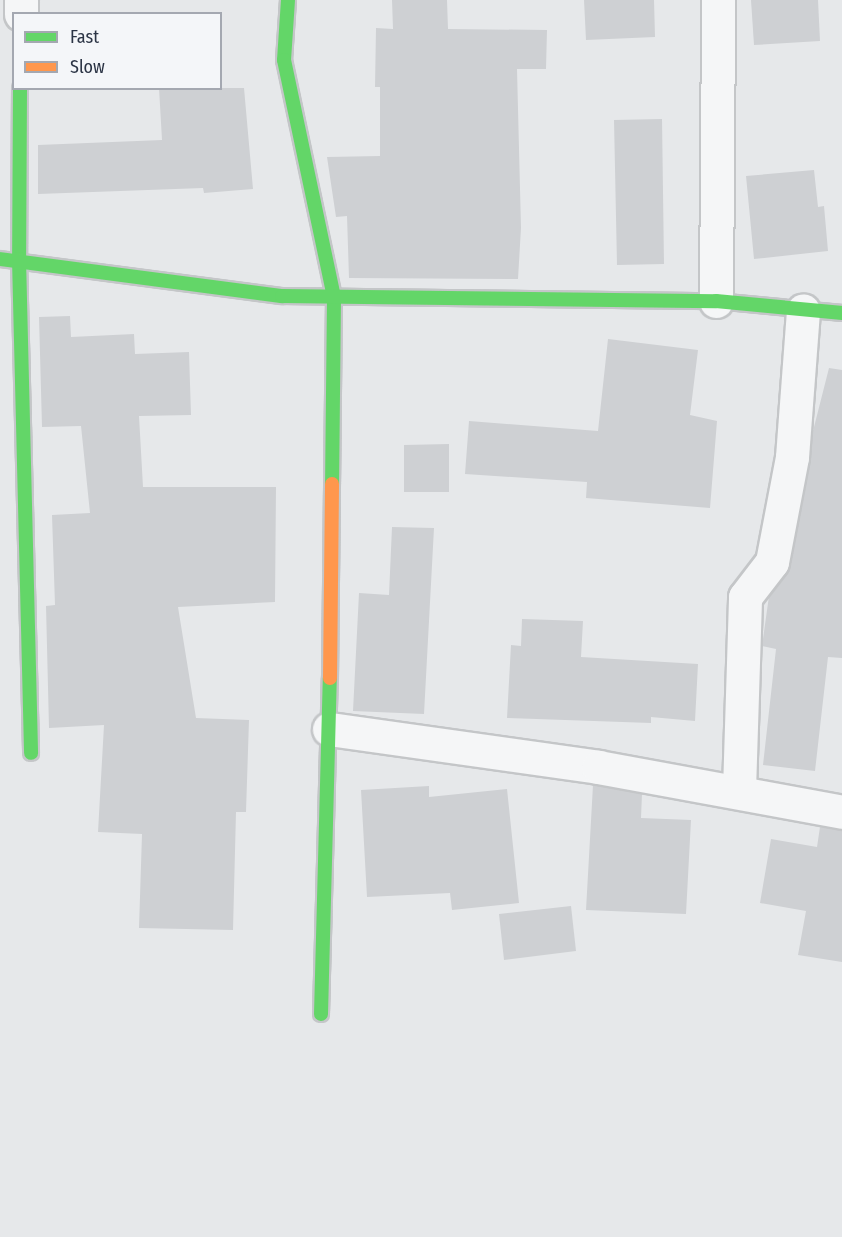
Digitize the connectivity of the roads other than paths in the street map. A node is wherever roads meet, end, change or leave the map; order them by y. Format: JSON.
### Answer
{"nodes":[{"id":1,"x":288,"y":0,"type":"edge"},
{"id":2,"x":718,"y":0,"type":"edge"},
{"id":3,"x":20,"y":90,"type":"edge"},
{"id":4,"x":0,"y":259,"type":"edge"},
{"id":5,"x":19,"y":259,"type":"junction"},
{"id":6,"x":334,"y":298,"type":"junction"},
{"id":7,"x":716,"y":301,"type":"junction"},
{"id":8,"x":803,"y":310,"type":"junction"},
{"id":9,"x":842,"y":313,"type":"edge"},
{"id":10,"x":330,"y":729,"type":"junction"},
{"id":11,"x":31,"y":753,"type":"dead end"},
{"id":12,"x":739,"y":790,"type":"junction"},
{"id":13,"x":842,"y":812,"type":"edge"},
{"id":14,"x":321,"y":1014,"type":"dead end"}],
"edges":[{"from":1,"to":6,"type":"street"},
{"from":2,"to":7,"type":"street"},
{"from":3,"to":5,"type":"street"},
{"from":4,"to":5,"type":"street"},
{"from":5,"to":6,"type":"street"},
{"from":5,"to":11,"type":"street"},
{"from":6,"to":7,"type":"street"},
{"from":6,"to":10,"type":"street"},
{"from":7,"to":8,"type":"street"},
{"from":8,"to":9,"type":"street"},
{"from":8,"to":12,"type":"street"},
{"from":10,"to":12,"type":"street"},
{"from":10,"to":14,"type":"street"},
{"from":12,"to":13,"type":"street"}]}
